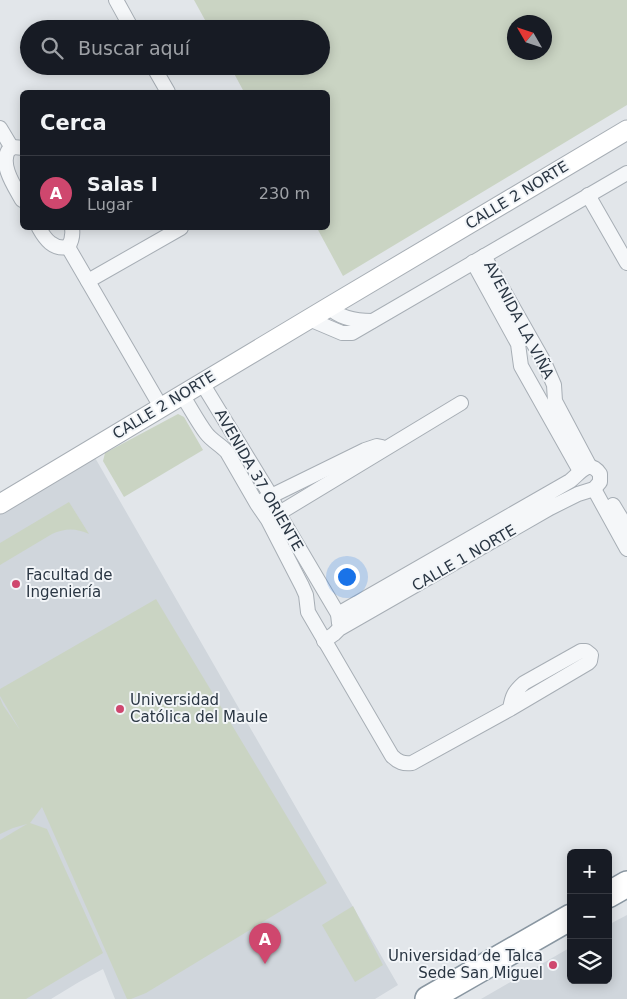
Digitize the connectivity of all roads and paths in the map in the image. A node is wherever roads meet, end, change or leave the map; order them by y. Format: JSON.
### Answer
{"nodes":[{"id":1,"x":116,"y":0,"type":"edge"},
{"id":2,"x":127,"y":20,"type":"edge"},
{"id":3,"x":158,"y":75,"type":"edge"},
{"id":4,"x":167,"y":90,"type":"edge"},
{"id":5,"x":0,"y":128,"type":"edge"},
{"id":6,"x":627,"y":130,"type":"edge"},
{"id":7,"x":17,"y":148,"type":"edge"},
{"id":8,"x":627,"y":173,"type":"edge"},
{"id":9,"x":588,"y":195,"type":"junction"},
{"id":10,"x":20,"y":196,"type":"edge"},
{"id":11,"x":39,"y":230,"type":"edge"},
{"id":12,"x":72,"y":230,"type":"edge"},
{"id":13,"x":177,"y":230,"type":"edge"},
{"id":14,"x":68,"y":246,"type":"junction"},
{"id":15,"x":478,"y":259,"type":"junction"},
{"id":16,"x":627,"y":263,"type":"edge"},
{"id":17,"x":88,"y":281,"type":"junction"},
{"id":18,"x":329,"y":307,"type":"junction"},
{"id":19,"x":309,"y":319,"type":"junction"},
{"id":20,"x":372,"y":321,"type":"junction"},
{"id":21,"x":202,"y":383,"type":"junction"},
{"id":22,"x":182,"y":395,"type":"junction"},
{"id":23,"x":461,"y":403,"type":"dead end"},
{"id":24,"x":161,"y":407,"type":"junction"},
{"id":25,"x":390,"y":447,"type":"junction"},
{"id":26,"x":582,"y":471,"type":"junction"},
{"id":27,"x":595,"y":487,"type":"junction"},
{"id":28,"x":271,"y":496,"type":"junction"},
{"id":29,"x":0,"y":504,"type":"edge"},
{"id":30,"x":257,"y":504,"type":"junction"},
{"id":31,"x":274,"y":517,"type":"junction"},
{"id":32,"x":627,"y":528,"type":"edge"},
{"id":33,"x":627,"y":549,"type":"edge"},
{"id":34,"x":315,"y":577,"type":"junction"},
{"id":35,"x":302,"y":586,"type":"junction"},
{"id":36,"x":338,"y":614,"type":"junction"},
{"id":37,"x":339,"y":629,"type":"junction"},
{"id":38,"x":324,"y":641,"type":"junction"},
{"id":39,"x":510,"y":709,"type":"junction"},
{"id":40,"x":627,"y":884,"type":"edge"},
{"id":41,"x":610,"y":894,"type":"edge"},
{"id":42,"x":627,"y":901,"type":"edge"},
{"id":43,"x":612,"y":910,"type":"edge"},
{"id":44,"x":567,"y":919,"type":"edge"},
{"id":45,"x":567,"y":935,"type":"edge"},
{"id":46,"x":428,"y":999,"type":"edge"},
{"id":47,"x":456,"y":999,"type":"edge"}],
"edges":[{"from":1,"to":2,"type":"street"},
{"from":3,"to":4,"type":"street"},
{"from":5,"to":7,"type":"street"},
{"from":6,"to":18,"type":"main road","name":"CALLE 2 NORTE"},
{"from":7,"to":10,"type":"street"},
{"from":8,"to":9,"type":"street"},
{"from":9,"to":15,"type":"street"},
{"from":9,"to":16,"type":"street"},
{"from":11,"to":14,"type":"street"},
{"from":12,"to":14,"type":"street"},
{"from":13,"to":17,"type":"street"},
{"from":14,"to":17,"type":"street"},
{"from":15,"to":20,"type":"street"},
{"from":15,"to":26,"type":"street","name":"AVENIDA LA VIÑA"},
{"from":15,"to":26,"type":"street","name":"AVENIDA LA VIÑA"},
{"from":17,"to":24,"type":"street"},
{"from":18,"to":19,"type":"main road","name":"CALLE 2 NORTE"},
{"from":18,"to":20,"type":"street"},
{"from":19,"to":20,"type":"street"},
{"from":19,"to":21,"type":"main road","name":"CALLE 2 NORTE"},
{"from":21,"to":22,"type":"main road","name":"CALLE 2 NORTE"},
{"from":21,"to":28,"type":"street","name":"AVENIDA 37 ORIENTE"},
{"from":22,"to":24,"type":"main road","name":"CALLE 2 NORTE"},
{"from":22,"to":30,"type":"street","name":"AVENIDA 37 ORIENTE"},
{"from":23,"to":25,"type":"street"},
{"from":24,"to":29,"type":"main road","name":"CALLE 2 NORTE"},
{"from":25,"to":28,"type":"street"},
{"from":25,"to":31,"type":"street"},
{"from":26,"to":27,"type":"street"},
{"from":26,"to":27,"type":"street"},
{"from":26,"to":36,"type":"street","name":"CALLE 1 NORTE"},
{"from":27,"to":32,"type":"street"},
{"from":27,"to":33,"type":"street"},
{"from":27,"to":37,"type":"street","name":"CALLE 1 NORTE"},
{"from":28,"to":30,"type":"street"},
{"from":28,"to":31,"type":"street","name":"AVENIDA 37 ORIENTE"},
{"from":30,"to":31,"type":"street","name":"AVENIDA 37 ORIENTE"},
{"from":31,"to":34,"type":"street","name":"AVENIDA 37 ORIENTE"},
{"from":31,"to":35,"type":"street","name":"AVENIDA 37 ORIENTE"},
{"from":34,"to":35,"type":"street"},
{"from":34,"to":36,"type":"street","name":"AVENIDA 37 ORIENTE"},
{"from":35,"to":38,"type":"street","name":"AVENIDA 37 ORIENTE"},
{"from":36,"to":37,"type":"street","name":"AVENIDA 37 ORIENTE"},
{"from":37,"to":38,"type":"street"},
{"from":38,"to":39,"type":"street","name":"AVENIDA 37 ORIENTE"},
{"from":39,"to":39,"type":"street"},
{"from":40,"to":41,"type":"highway"},
{"from":42,"to":43,"type":"highway"},
{"from":44,"to":46,"type":"highway"},
{"from":45,"to":47,"type":"highway"}]}
